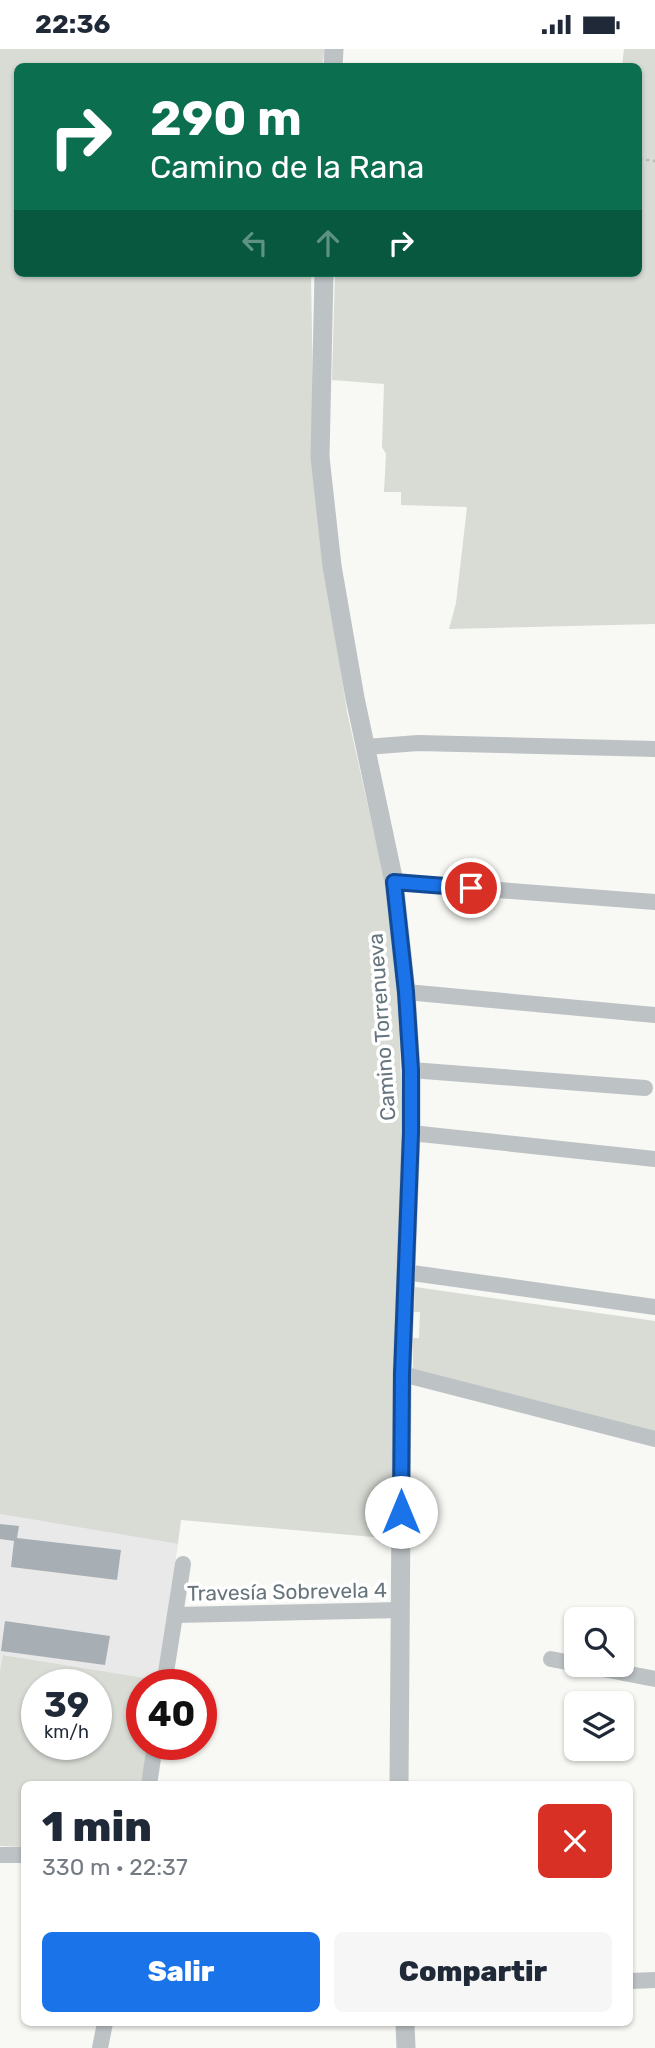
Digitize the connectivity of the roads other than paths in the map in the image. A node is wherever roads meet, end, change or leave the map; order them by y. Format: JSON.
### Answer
{"nodes":[{"id":1,"x":324,"y":277,"type":"edge"},
{"id":2,"x":366,"y":747,"type":"junction"},
{"id":3,"x":655,"y":749,"type":"edge"},
{"id":4,"x":394,"y":882,"type":"junction"},
{"id":5,"x":655,"y":902,"type":"edge"},
{"id":6,"x":406,"y":992,"type":"junction"},
{"id":7,"x":655,"y":1015,"type":"edge"},
{"id":8,"x":411,"y":1070,"type":"junction"},
{"id":9,"x":645,"y":1088,"type":"dead end"},
{"id":10,"x":411,"y":1133,"type":"junction"},
{"id":11,"x":655,"y":1160,"type":"edge"},
{"id":12,"x":405,"y":1272,"type":"junction"},
{"id":13,"x":655,"y":1307,"type":"edge"},
{"id":14,"x":402,"y":1374,"type":"junction"},
{"id":15,"x":655,"y":1439,"type":"edge"},
{"id":16,"x":183,"y":1564,"type":"dead end"},
{"id":17,"x":401,"y":1610,"type":"junction"},
{"id":18,"x":175,"y":1615,"type":"junction"},
{"id":19,"x":551,"y":1659,"type":"dead end"},
{"id":20,"x":564,"y":1662,"type":"edge"},
{"id":21,"x":167,"y":1669,"type":"edge"},
{"id":22,"x":634,"y":1675,"type":"edge"},
{"id":23,"x":655,"y":1679,"type":"edge"},
{"id":24,"x":153,"y":1760,"type":"edge"},
{"id":25,"x":150,"y":1781,"type":"edge"},
{"id":26,"x":399,"y":1781,"type":"edge"},
{"id":27,"x":0,"y":1855,"type":"edge"},
{"id":28,"x":21,"y":1855,"type":"edge"},
{"id":29,"x":633,"y":1981,"type":"edge"},
{"id":30,"x":655,"y":1981,"type":"edge"},
{"id":31,"x":104,"y":2026,"type":"edge"},
{"id":32,"x":405,"y":2026,"type":"edge"},
{"id":33,"x":100,"y":2048,"type":"edge"},
{"id":34,"x":406,"y":2048,"type":"edge"}],
"edges":[{"from":1,"to":2,"type":"street","name":"Camino Torrenueva"},
{"from":2,"to":3,"type":"street"},
{"from":2,"to":4,"type":"street","name":"Camino Torrenueva"},
{"from":4,"to":5,"type":"street"},
{"from":4,"to":6,"type":"street","name":"Camino Torrenueva"},
{"from":6,"to":7,"type":"street"},
{"from":6,"to":8,"type":"street","name":"Camino Torrenueva"},
{"from":8,"to":9,"type":"street"},
{"from":8,"to":10,"type":"street","name":"Camino Torrenueva"},
{"from":10,"to":11,"type":"street"},
{"from":10,"to":12,"type":"street","name":"Camino Torrenueva"},
{"from":12,"to":13,"type":"street"},
{"from":12,"to":14,"type":"street","name":"Camino Torrenueva"},
{"from":14,"to":15,"type":"street"},
{"from":14,"to":17,"type":"street","name":"Camino Torrenueva"},
{"from":16,"to":18,"type":"street"},
{"from":17,"to":18,"type":"street","name":"Travesía Sobrevela 4"},
{"from":17,"to":26,"type":"street","name":"Camino Torrenueva"},
{"from":18,"to":21,"type":"street"},
{"from":19,"to":20,"type":"street"},
{"from":22,"to":23,"type":"street"},
{"from":24,"to":25,"type":"street"},
{"from":27,"to":28,"type":"street"},
{"from":29,"to":30,"type":"street"},
{"from":31,"to":33,"type":"street"},
{"from":32,"to":34,"type":"street"}]}
